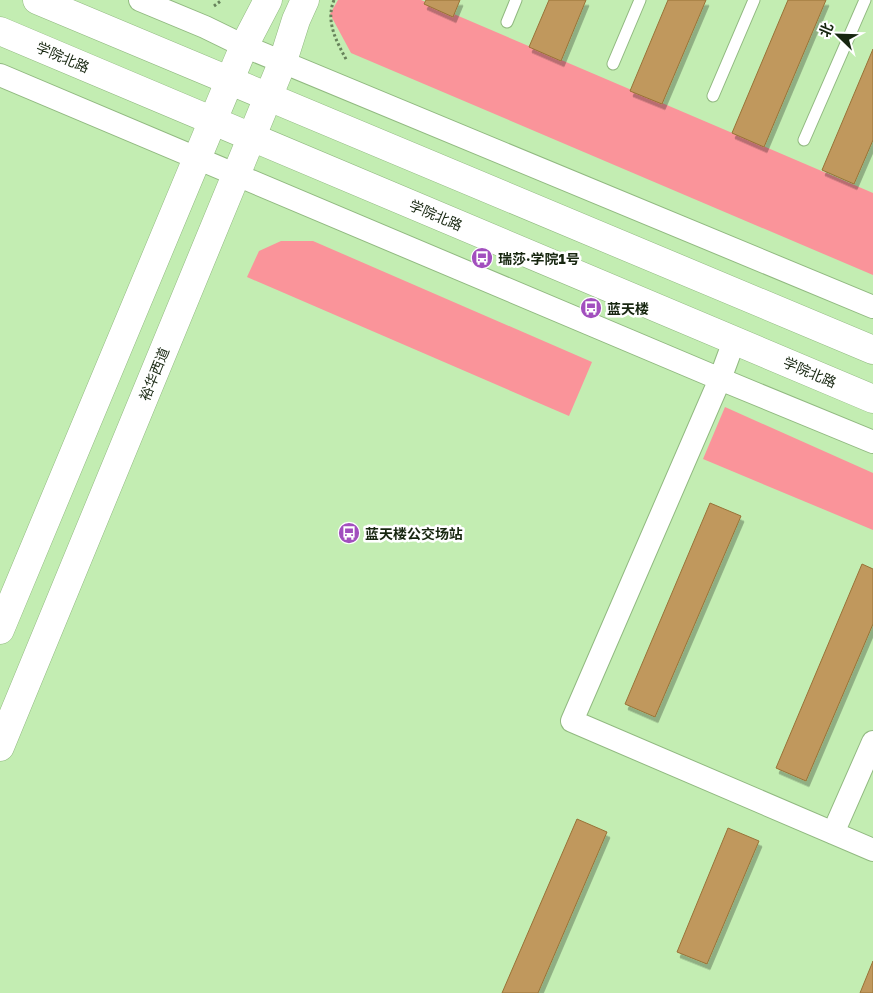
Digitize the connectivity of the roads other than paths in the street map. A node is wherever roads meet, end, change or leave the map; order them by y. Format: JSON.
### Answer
{"nodes":[{"id":1,"x":37,"y":0,"type":"edge"},
{"id":2,"x":140,"y":0,"type":"edge"},
{"id":3,"x":268,"y":0,"type":"edge"},
{"id":4,"x":304,"y":0,"type":"edge"},
{"id":5,"x":516,"y":0,"type":"edge"},
{"id":6,"x":640,"y":0,"type":"edge"},
{"id":7,"x":754,"y":0,"type":"edge"},
{"id":8,"x":865,"y":0,"type":"edge"},
{"id":9,"x":507,"y":22,"type":"dead end"},
{"id":10,"x":0,"y":31,"type":"edge"},
{"id":11,"x":244,"y":46,"type":"junction"},
{"id":12,"x":283,"y":61,"type":"junction"},
{"id":13,"x":613,"y":64,"type":"dead end"},
{"id":14,"x":0,"y":75,"type":"edge"},
{"id":15,"x":230,"y":81,"type":"junction"},
{"id":16,"x":713,"y":96,"type":"dead end"},
{"id":17,"x":268,"y":97,"type":"junction"},
{"id":18,"x":213,"y":120,"type":"junction"},
{"id":19,"x":251,"y":137,"type":"junction"},
{"id":20,"x":804,"y":140,"type":"dead end"},
{"id":21,"x":197,"y":158,"type":"junction"},
{"id":22,"x":236,"y":175,"type":"junction"},
{"id":23,"x":873,"y":307,"type":"edge"},
{"id":24,"x":734,"y":340,"type":"junction"},
{"id":25,"x":873,"y":350,"type":"edge"},
{"id":26,"x":720,"y":379,"type":"junction"},
{"id":27,"x":873,"y":399,"type":"edge"},
{"id":28,"x":873,"y":442,"type":"edge"},
{"id":29,"x":0,"y":630,"type":"edge"},
{"id":30,"x":873,"y":742,"type":"edge"},
{"id":31,"x":0,"y":746,"type":"edge"},
{"id":32,"x":833,"y":833,"type":"junction"},
{"id":33,"x":873,"y":850,"type":"edge"}],
"edges":[{"from":1,"to":15,"type":"main road"},
{"from":2,"to":11,"type":"street"},
{"from":3,"to":11,"type":"main road"},
{"from":4,"to":12,"type":"main road","name":"裕华西道"},
{"from":5,"to":9,"type":"lane"},
{"from":6,"to":13,"type":"lane"},
{"from":7,"to":16,"type":"lane"},
{"from":8,"to":20,"type":"lane"},
{"from":10,"to":18,"type":"main road","name":"学院北路"},
{"from":11,"to":12,"type":"street"},
{"from":11,"to":15,"type":"main road"},
{"from":12,"to":17,"type":"main road","name":"裕华西道"},
{"from":12,"to":23,"type":"street"},
{"from":14,"to":21,"type":"street"},
{"from":15,"to":17,"type":"main road"},
{"from":15,"to":18,"type":"main road"},
{"from":17,"to":19,"type":"main road","name":"裕华西道"},
{"from":17,"to":25,"type":"main road"},
{"from":18,"to":19,"type":"main road","name":"学院北路"},
{"from":18,"to":21,"type":"main road"},
{"from":19,"to":22,"type":"main road","name":"裕华西道"},
{"from":19,"to":24,"type":"main road","name":"学院北路"},
{"from":21,"to":22,"type":"street"},
{"from":21,"to":29,"type":"main road"},
{"from":22,"to":26,"type":"street"},
{"from":22,"to":31,"type":"main road","name":"裕华西道"},
{"from":24,"to":26,"type":"street"},
{"from":24,"to":27,"type":"main road","name":"学院北路"},
{"from":26,"to":28,"type":"street"},
{"from":26,"to":32,"type":"street"},
{"from":30,"to":32,"type":"street"},
{"from":32,"to":33,"type":"street"}]}
